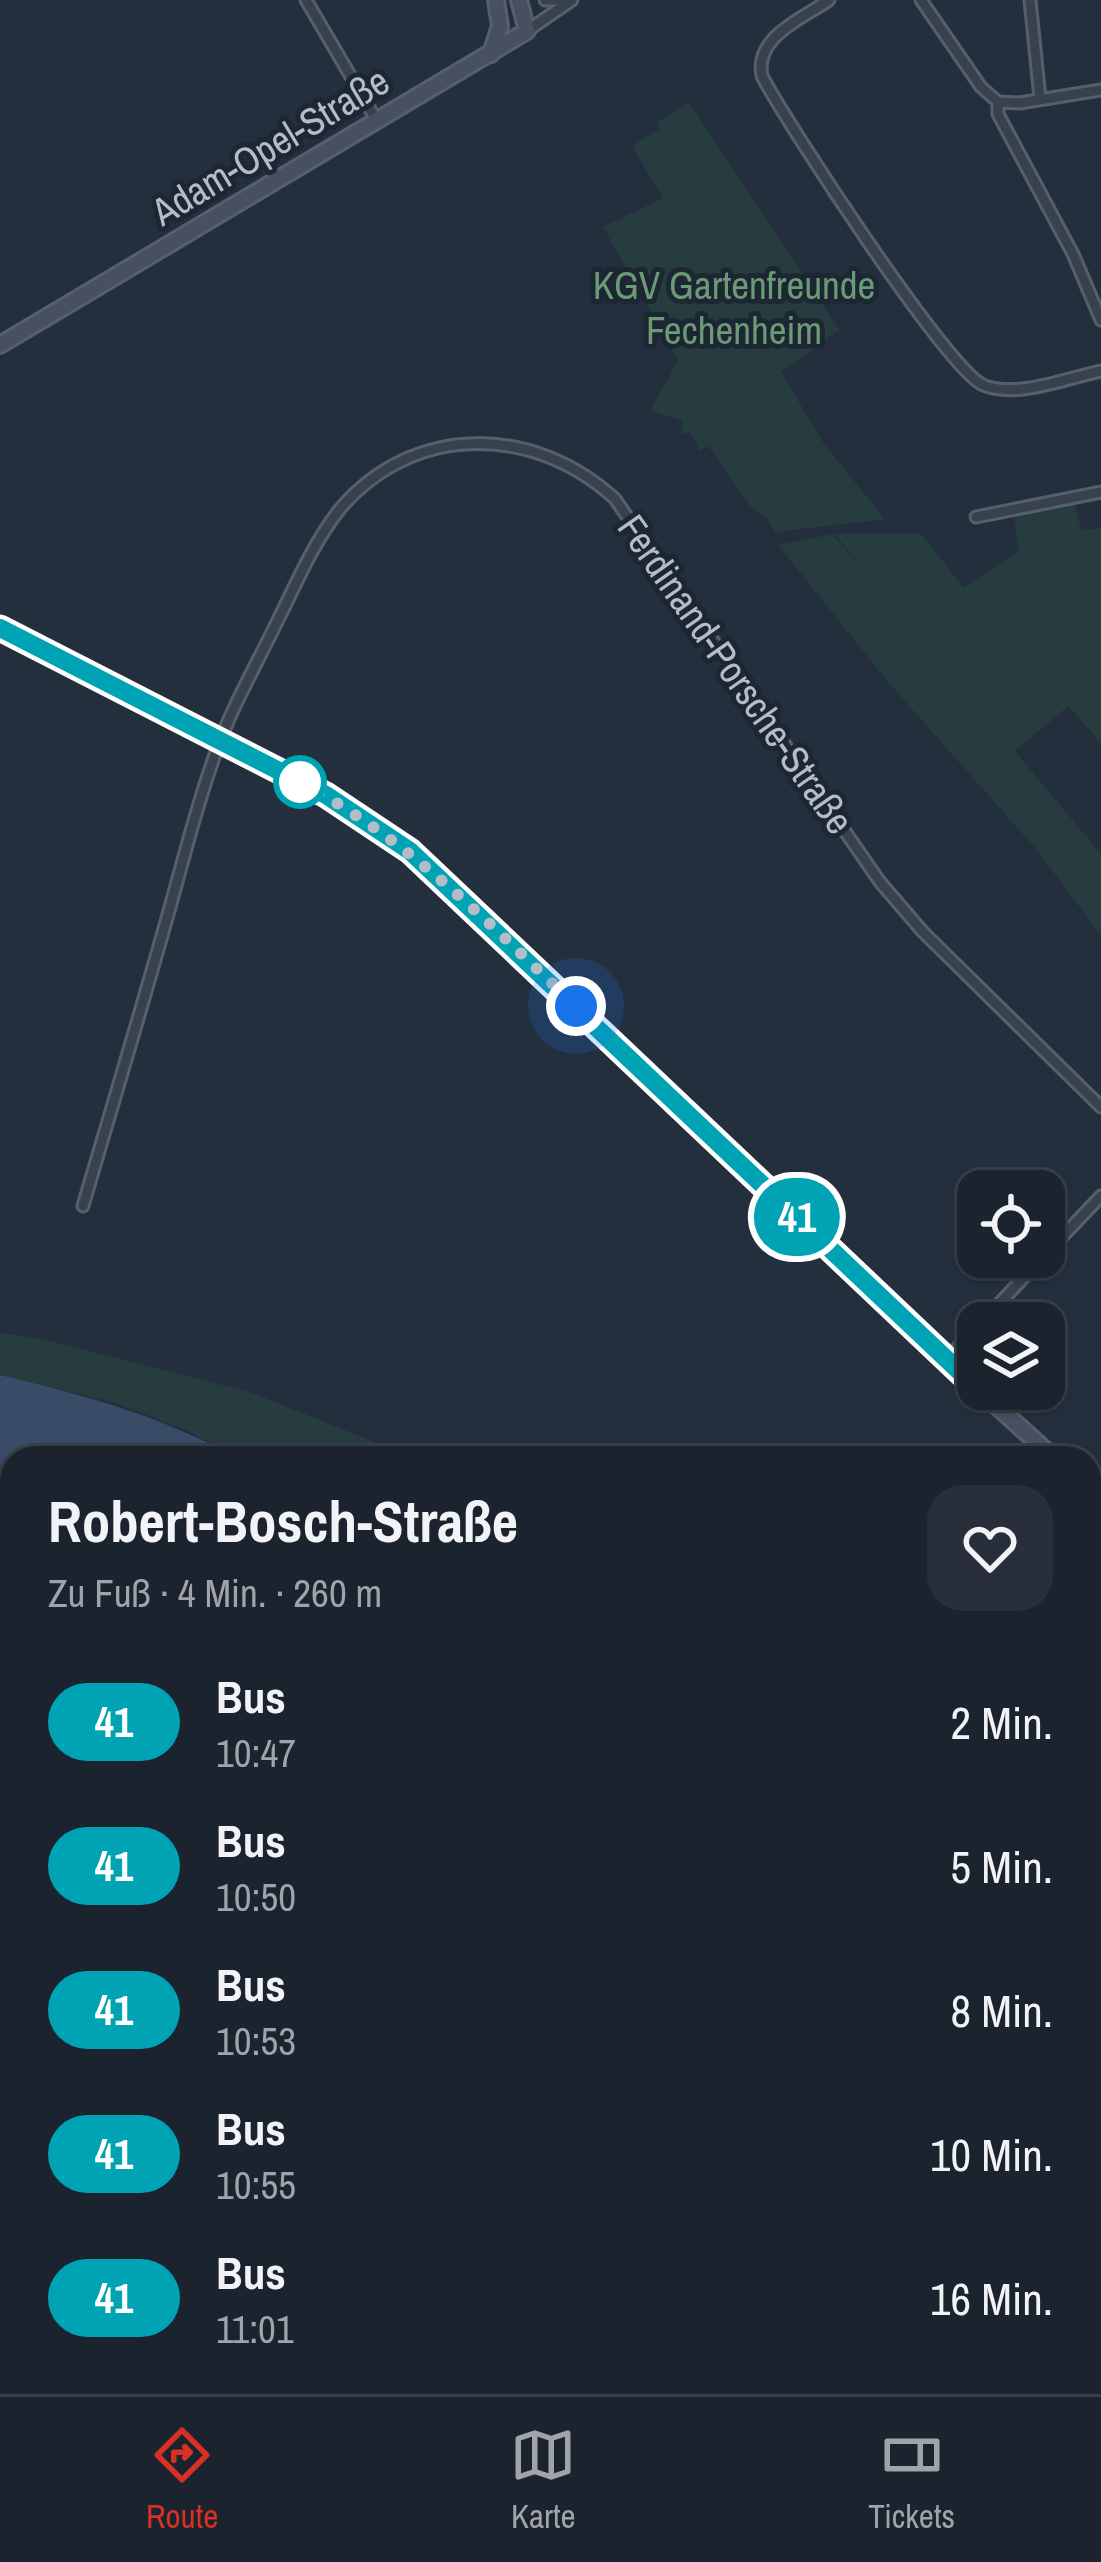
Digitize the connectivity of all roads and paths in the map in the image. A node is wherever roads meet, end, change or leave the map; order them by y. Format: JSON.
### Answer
{"nodes":[{"id":1,"x":306,"y":0,"type":"edge"},
{"id":2,"x":519,"y":0,"type":"edge"},
{"id":3,"x":545,"y":0,"type":"edge"},
{"id":4,"x":571,"y":0,"type":"edge"},
{"id":5,"x":829,"y":0,"type":"edge"},
{"id":6,"x":921,"y":0,"type":"edge"},
{"id":7,"x":1030,"y":0,"type":"edge"},
{"id":8,"x":497,"y":1,"type":"edge"},
{"id":9,"x":527,"y":31,"type":"junction"},
{"id":10,"x":490,"y":54,"type":"junction"},
{"id":11,"x":1101,"y":90,"type":"edge"},
{"id":12,"x":1040,"y":98,"type":"junction"},
{"id":13,"x":998,"y":102,"type":"junction"},
{"id":14,"x":377,"y":121,"type":"junction"},
{"id":15,"x":1101,"y":320,"type":"edge"},
{"id":16,"x":0,"y":345,"type":"edge"},
{"id":17,"x":1101,"y":371,"type":"edge"},
{"id":18,"x":1101,"y":492,"type":"edge"},
{"id":19,"x":976,"y":517,"type":"dead end"},
{"id":20,"x":0,"y":628,"type":"edge"},
{"id":21,"x":220,"y":741,"type":"junction"},
{"id":22,"x":1101,"y":1107,"type":"edge"},
{"id":23,"x":1101,"y":1196,"type":"edge"},
{"id":24,"x":83,"y":1206,"type":"dead end"},
{"id":25,"x":1065,"y":1233,"type":"edge"},
{"id":26,"x":1023,"y":1278,"type":"edge"},
{"id":27,"x":1001,"y":1302,"type":"edge"},
{"id":28,"x":957,"y":1349,"type":"edge"},
{"id":29,"x":947,"y":1359,"type":"junction"},
{"id":30,"x":957,"y":1369,"type":"edge"},
{"id":31,"x":1001,"y":1410,"type":"edge"},
{"id":32,"x":1041,"y":1446,"type":"edge"}],
"edges":[{"from":1,"to":14,"type":"street"},
{"from":2,"to":9,"type":"main road"},
{"from":3,"to":4,"type":"street"},
{"from":4,"to":9,"type":"street","name":"Adam-Opel-Straße"},
{"from":5,"to":17,"type":"street"},
{"from":6,"to":13,"type":"street"},
{"from":7,"to":12,"type":"street"},
{"from":8,"to":9,"type":"main road"},
{"from":8,"to":10,"type":"main road"},
{"from":9,"to":10,"type":"main road","name":"Adam-Opel-Straße"},
{"from":10,"to":14,"type":"main road","name":"Adam-Opel-Straße"},
{"from":11,"to":12,"type":"street"},
{"from":12,"to":13,"type":"street"},
{"from":13,"to":15,"type":"street"},
{"from":14,"to":16,"type":"main road","name":"Adam-Opel-Straße"},
{"from":18,"to":19,"type":"street"},
{"from":20,"to":21,"type":"main road"},
{"from":21,"to":22,"type":"street","name":"Ferdinand-Porsche-Straße"},
{"from":21,"to":24,"type":"street","name":"Ferdinand-Porsche-Straße"},
{"from":21,"to":29,"type":"main road"},
{"from":23,"to":25,"type":"street"},
{"from":26,"to":27,"type":"street"},
{"from":28,"to":29,"type":"street"},
{"from":29,"to":30,"type":"main road"},
{"from":31,"to":32,"type":"main road"}]}
